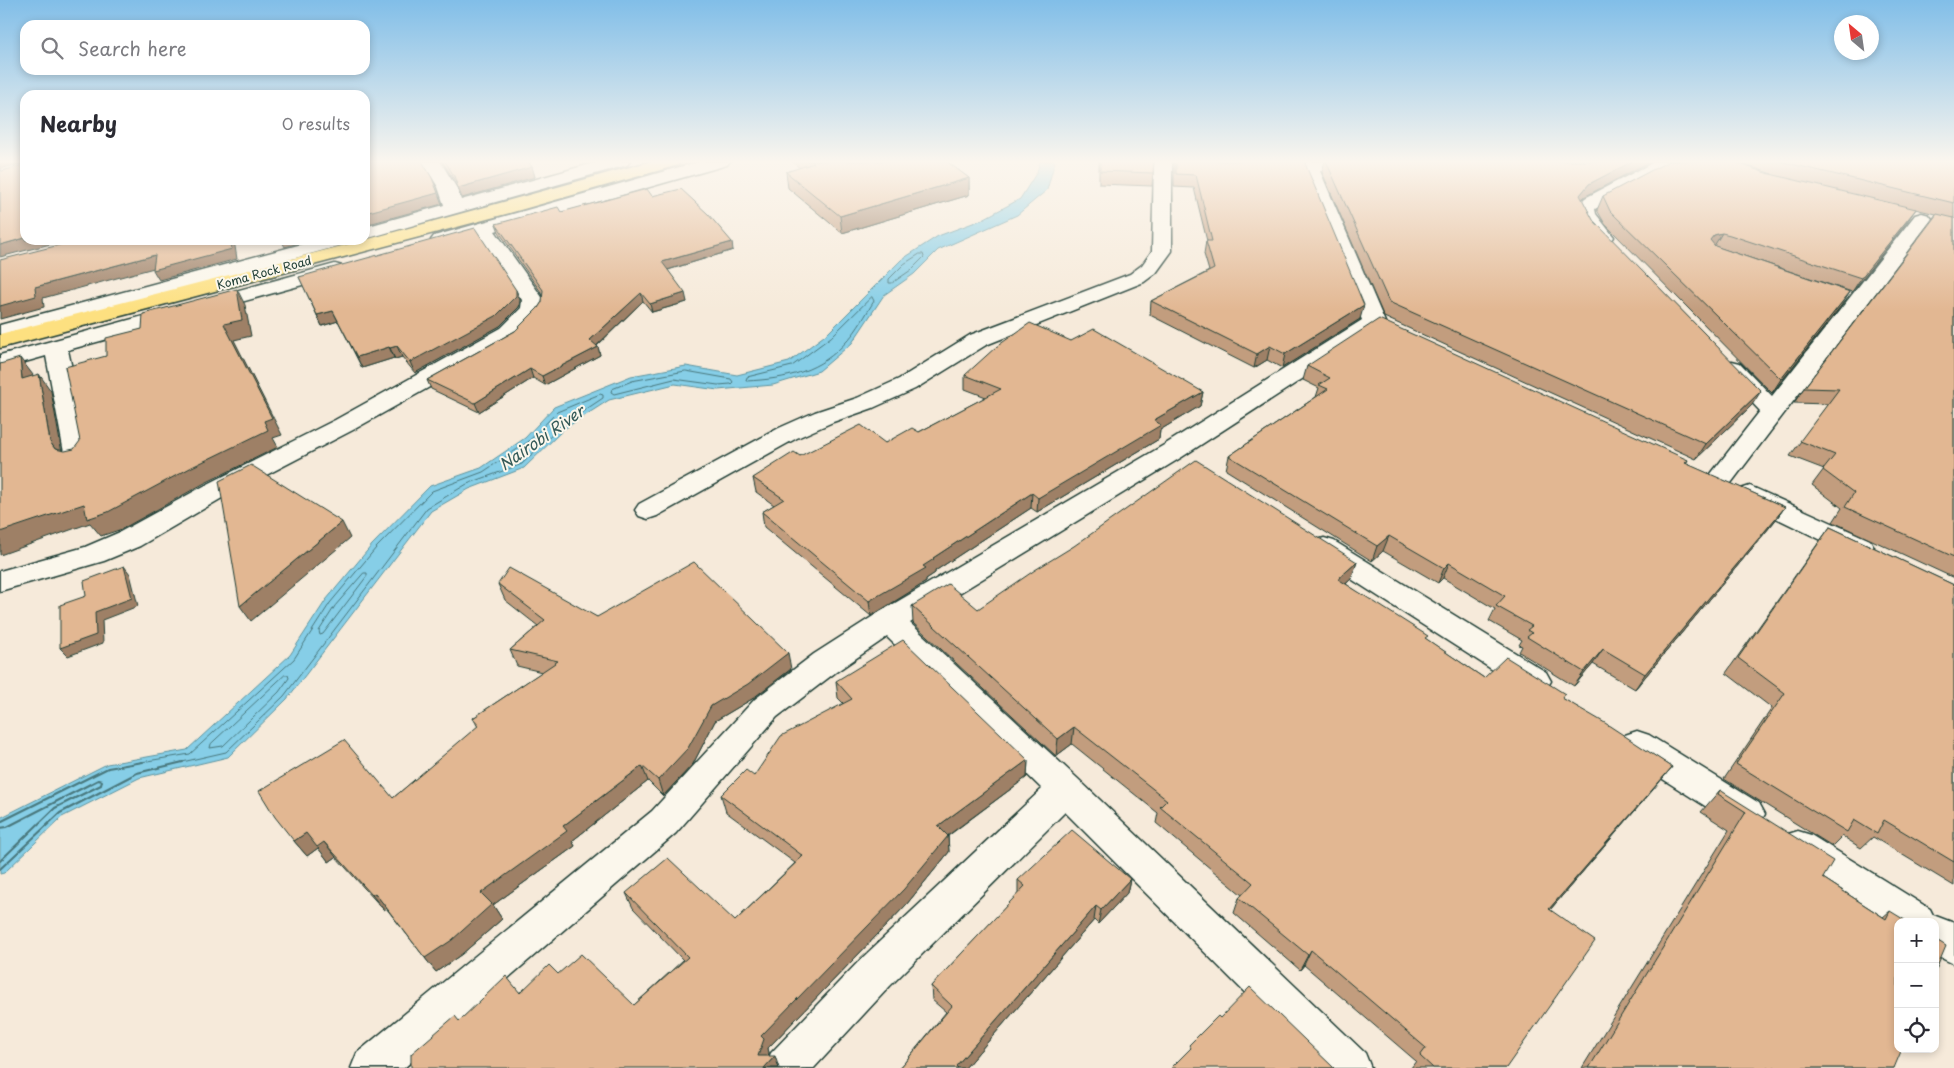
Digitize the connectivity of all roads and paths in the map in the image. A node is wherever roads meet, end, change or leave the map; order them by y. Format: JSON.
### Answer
{"nodes":[{"id":1,"x":448,"y":211,"type":"edge"},
{"id":2,"x":496,"y":211,"type":"edge"},
{"id":3,"x":545,"y":211,"type":"edge"},
{"id":4,"x":1162,"y":211,"type":"edge"},
{"id":5,"x":1330,"y":211,"type":"edge"},
{"id":6,"x":1586,"y":211,"type":"edge"},
{"id":7,"x":1921,"y":219,"type":"dead end"},
{"id":8,"x":484,"y":228,"type":"junction"},
{"id":9,"x":370,"y":232,"type":"edge"},
{"id":10,"x":370,"y":244,"type":"edge"},
{"id":11,"x":321,"y":245,"type":"edge"},
{"id":12,"x":366,"y":245,"type":"edge"},
{"id":13,"x":1616,"y":249,"type":"edge"},
{"id":14,"x":0,"y":332,"type":"edge"},
{"id":15,"x":0,"y":341,"type":"edge"},
{"id":16,"x":56,"y":348,"type":"junction"},
{"id":17,"x":1718,"y":354,"type":"edge"},
{"id":18,"x":0,"y":362,"type":"edge"},
{"id":19,"x":1773,"y":410,"type":"junction"},
{"id":20,"x":78,"y":458,"type":"edge"},
{"id":21,"x":648,"y":510,"type":"dead end"},
{"id":22,"x":1297,"y":530,"type":"edge"},
{"id":23,"x":1882,"y":558,"type":"edge"},
{"id":24,"x":0,"y":581,"type":"edge"},
{"id":25,"x":890,"y":621,"type":"junction"},
{"id":26,"x":1555,"y":694,"type":"edge"},
{"id":27,"x":1614,"y":731,"type":"edge"},
{"id":28,"x":1065,"y":788,"type":"junction"},
{"id":29,"x":1911,"y":918,"type":"edge"},
{"id":30,"x":1939,"y":936,"type":"edge"},
{"id":31,"x":1954,"y":945,"type":"edge"},
{"id":32,"x":372,"y":1068,"type":"edge"},
{"id":33,"x":786,"y":1068,"type":"edge"},
{"id":34,"x":1350,"y":1068,"type":"edge"}],
"edges":[{"from":1,"to":9,"type":"street"},
{"from":2,"to":10,"type":"main road","name":"Koma Rock Road"},
{"from":3,"to":8,"type":"street"},
{"from":4,"to":21,"type":"street"},
{"from":5,"to":25,"type":"street"},
{"from":6,"to":13,"type":"street"},
{"from":7,"to":19,"type":"street"},
{"from":8,"to":16,"type":"street"},
{"from":8,"to":24,"type":"street"},
{"from":11,"to":14,"type":"street"},
{"from":12,"to":15,"type":"main road","name":"Koma Rock Road"},
{"from":16,"to":18,"type":"street"},
{"from":16,"to":20,"type":"street"},
{"from":17,"to":19,"type":"street"},
{"from":19,"to":23,"type":"street"},
{"from":22,"to":26,"type":"street"},
{"from":25,"to":28,"type":"street"},
{"from":25,"to":32,"type":"street"},
{"from":27,"to":29,"type":"street"},
{"from":28,"to":33,"type":"street"},
{"from":28,"to":34,"type":"street"},
{"from":30,"to":31,"type":"street"}]}
